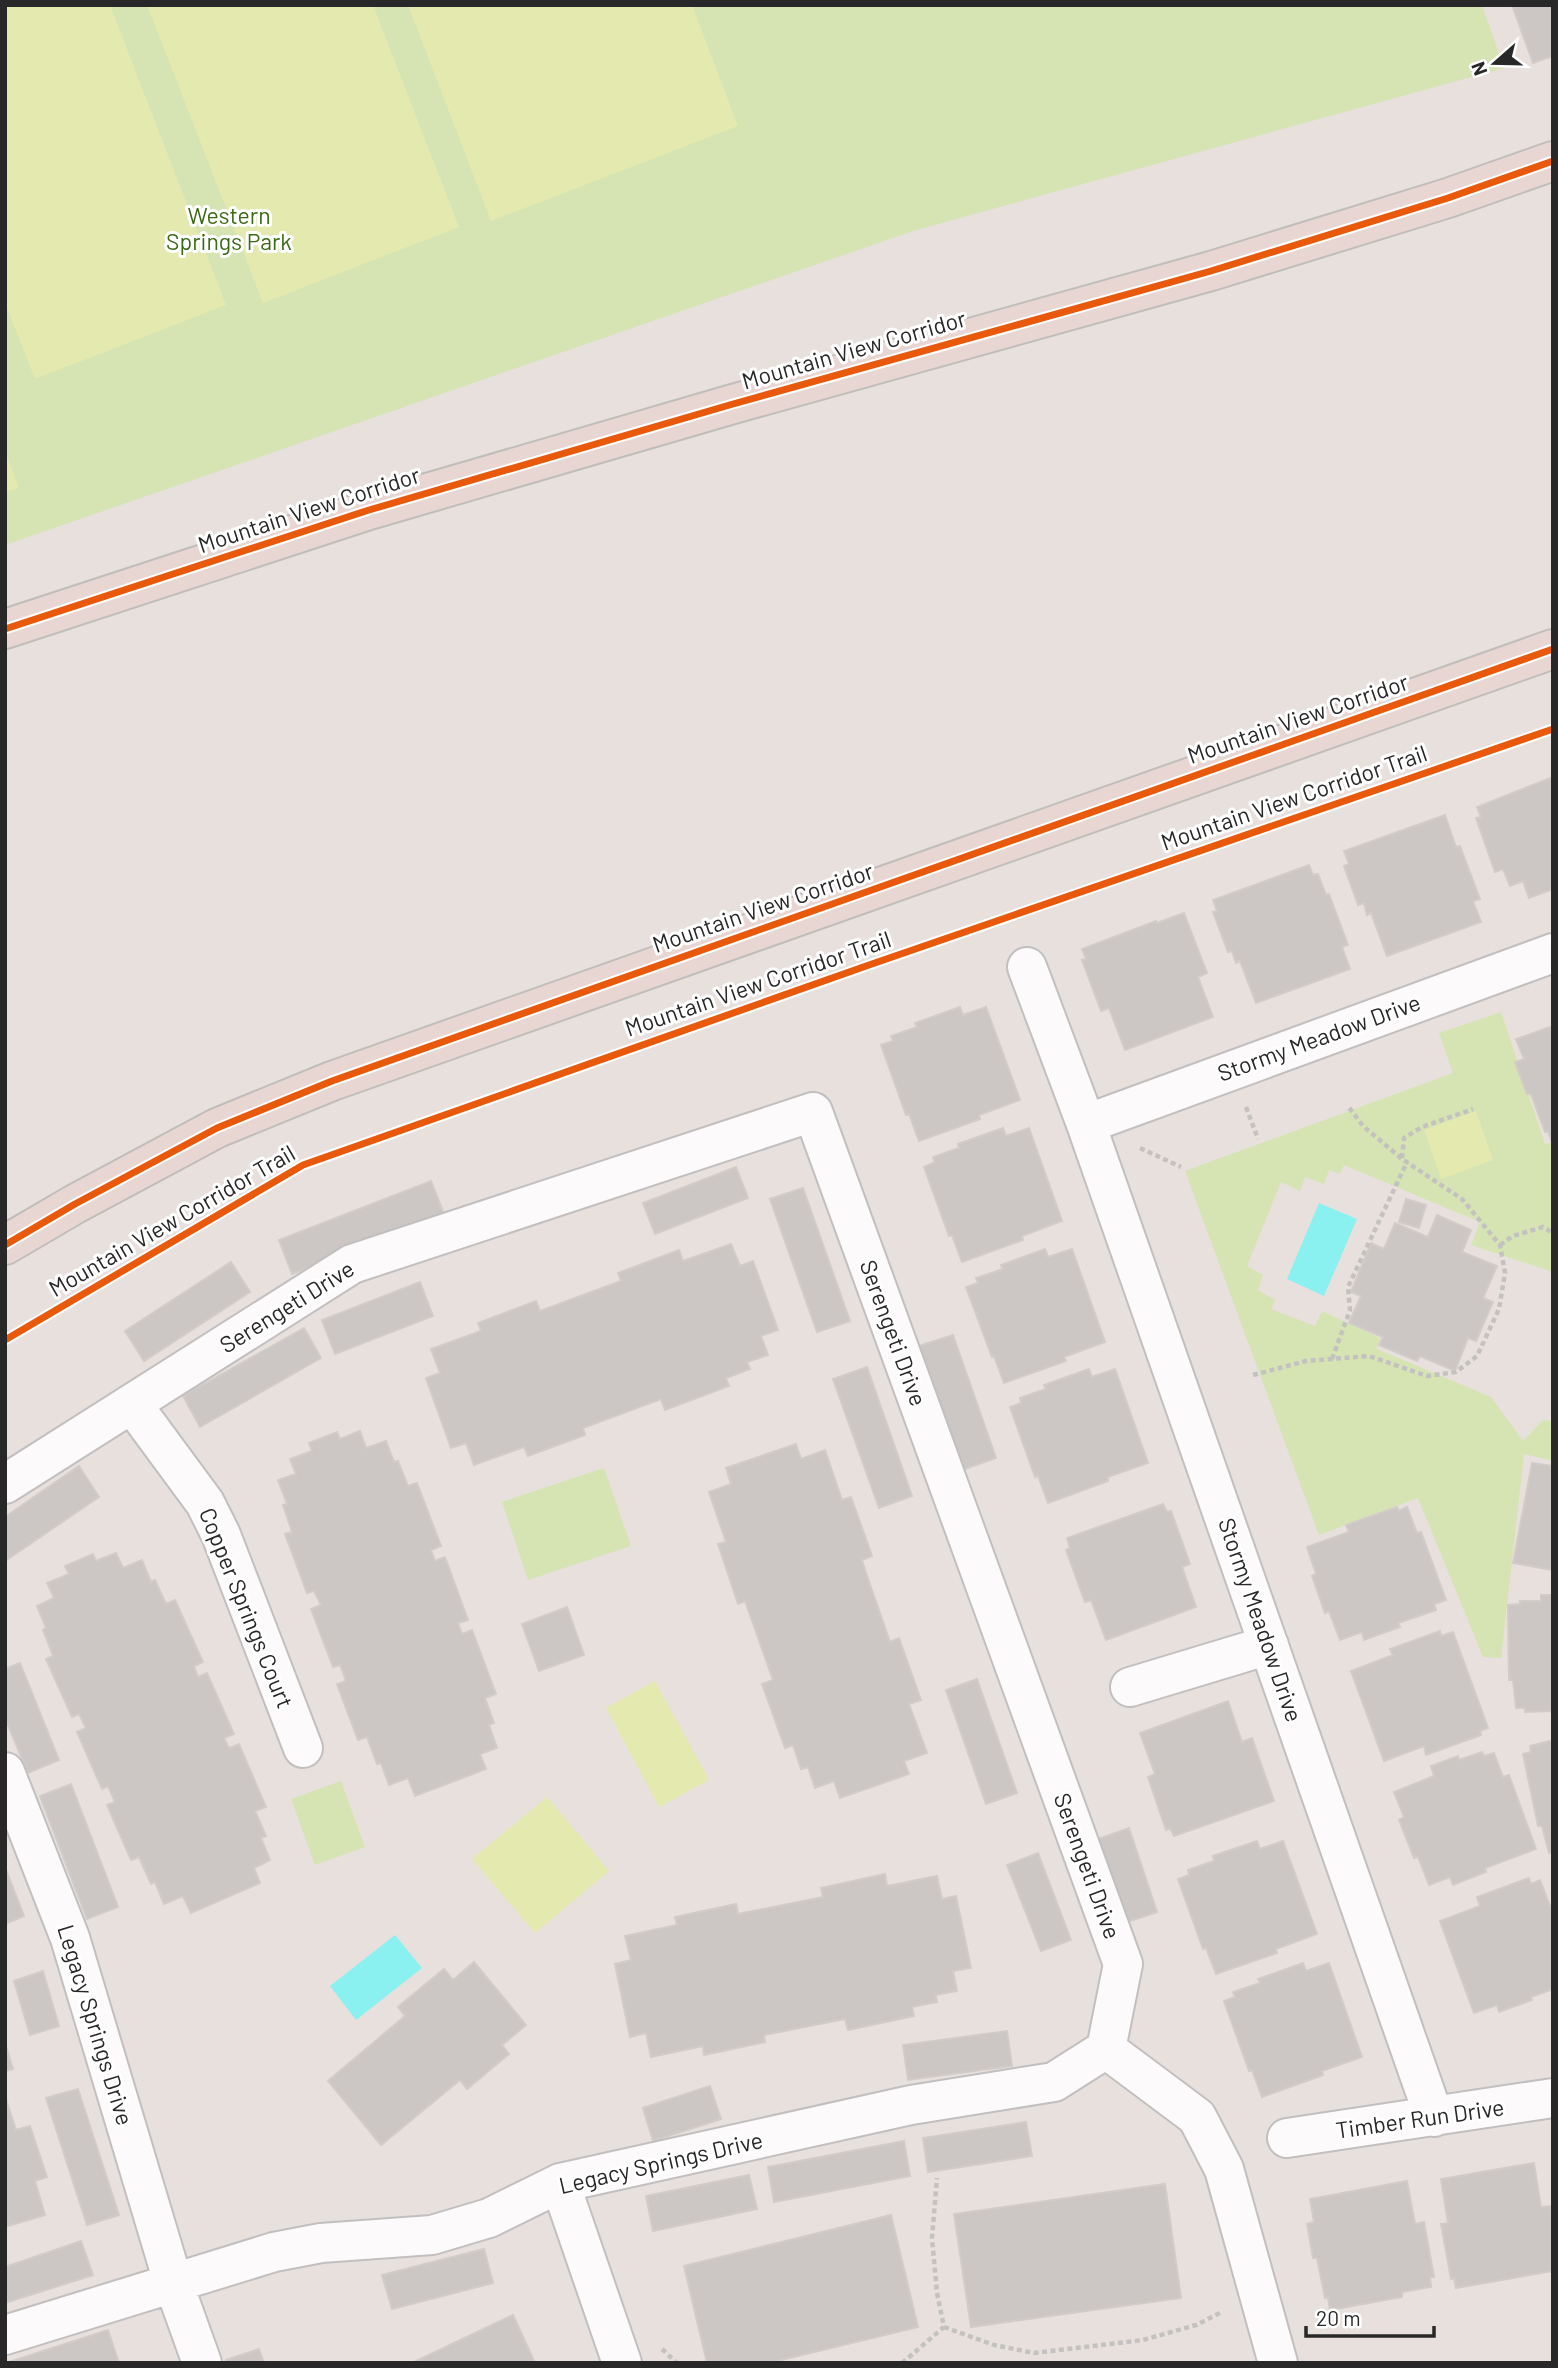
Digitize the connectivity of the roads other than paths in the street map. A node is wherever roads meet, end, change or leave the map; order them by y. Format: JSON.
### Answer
{"nodes":[{"id":1,"x":1553,"y":161,"type":"edge"},
{"id":2,"x":5,"y":629,"type":"edge"},
{"id":3,"x":1553,"y":649,"type":"edge"},
{"id":4,"x":1553,"y":953,"type":"edge"},
{"id":5,"x":1027,"y":967,"type":"dead end"},
{"id":6,"x":1086,"y":1124,"type":"junction"},
{"id":7,"x":5,"y":1245,"type":"edge"},
{"id":8,"x":132,"y":1404,"type":"junction"},
{"id":9,"x":5,"y":1484,"type":"edge"},
{"id":10,"x":1269,"y":1645,"type":"junction"},
{"id":11,"x":1130,"y":1687,"type":"dead end"},
{"id":12,"x":303,"y":1748,"type":"dead end"},
{"id":13,"x":5,"y":1772,"type":"edge"},
{"id":14,"x":1106,"y":2049,"type":"junction"},
{"id":15,"x":1553,"y":2098,"type":"edge"},
{"id":16,"x":1434,"y":2117,"type":"junction"},
{"id":17,"x":1287,"y":2138,"type":"dead end"},
{"id":18,"x":560,"y":2183,"type":"junction"},
{"id":19,"x":173,"y":2282,"type":"junction"},
{"id":20,"x":5,"y":2334,"type":"edge"},
{"id":21,"x":202,"y":2363,"type":"edge"},
{"id":22,"x":622,"y":2363,"type":"edge"},
{"id":23,"x":1278,"y":2363,"type":"edge"}],
"edges":[{"from":1,"to":2,"type":"highway","name":"Mountain View Corridor"},
{"from":3,"to":7,"type":"highway","name":"Mountain View Corridor"},
{"from":4,"to":6,"type":"street","name":"Stormy Meadow Drive"},
{"from":5,"to":6,"type":"street","name":"Stormy Meadow Drive"},
{"from":6,"to":10,"type":"street","name":"Stormy Meadow Drive"},
{"from":8,"to":9,"type":"street","name":"Serengeti Drive"},
{"from":8,"to":12,"type":"street","name":"Copper Springs Court"},
{"from":8,"to":14,"type":"street","name":"Serengeti Drive"},
{"from":10,"to":11,"type":"street"},
{"from":10,"to":16,"type":"street","name":"Stormy Meadow Drive"},
{"from":13,"to":19,"type":"street","name":"Legacy Springs Drive"},
{"from":14,"to":18,"type":"street","name":"Legacy Springs Drive"},
{"from":14,"to":23,"type":"street"},
{"from":15,"to":16,"type":"street","name":"Timber Run Drive"},
{"from":16,"to":17,"type":"street","name":"Timber Run Drive"},
{"from":18,"to":19,"type":"street","name":"Legacy Springs Drive"},
{"from":18,"to":22,"type":"street"},
{"from":19,"to":20,"type":"street","name":"Legacy Springs Drive"},
{"from":19,"to":21,"type":"street","name":"Legacy Springs Drive"}]}
